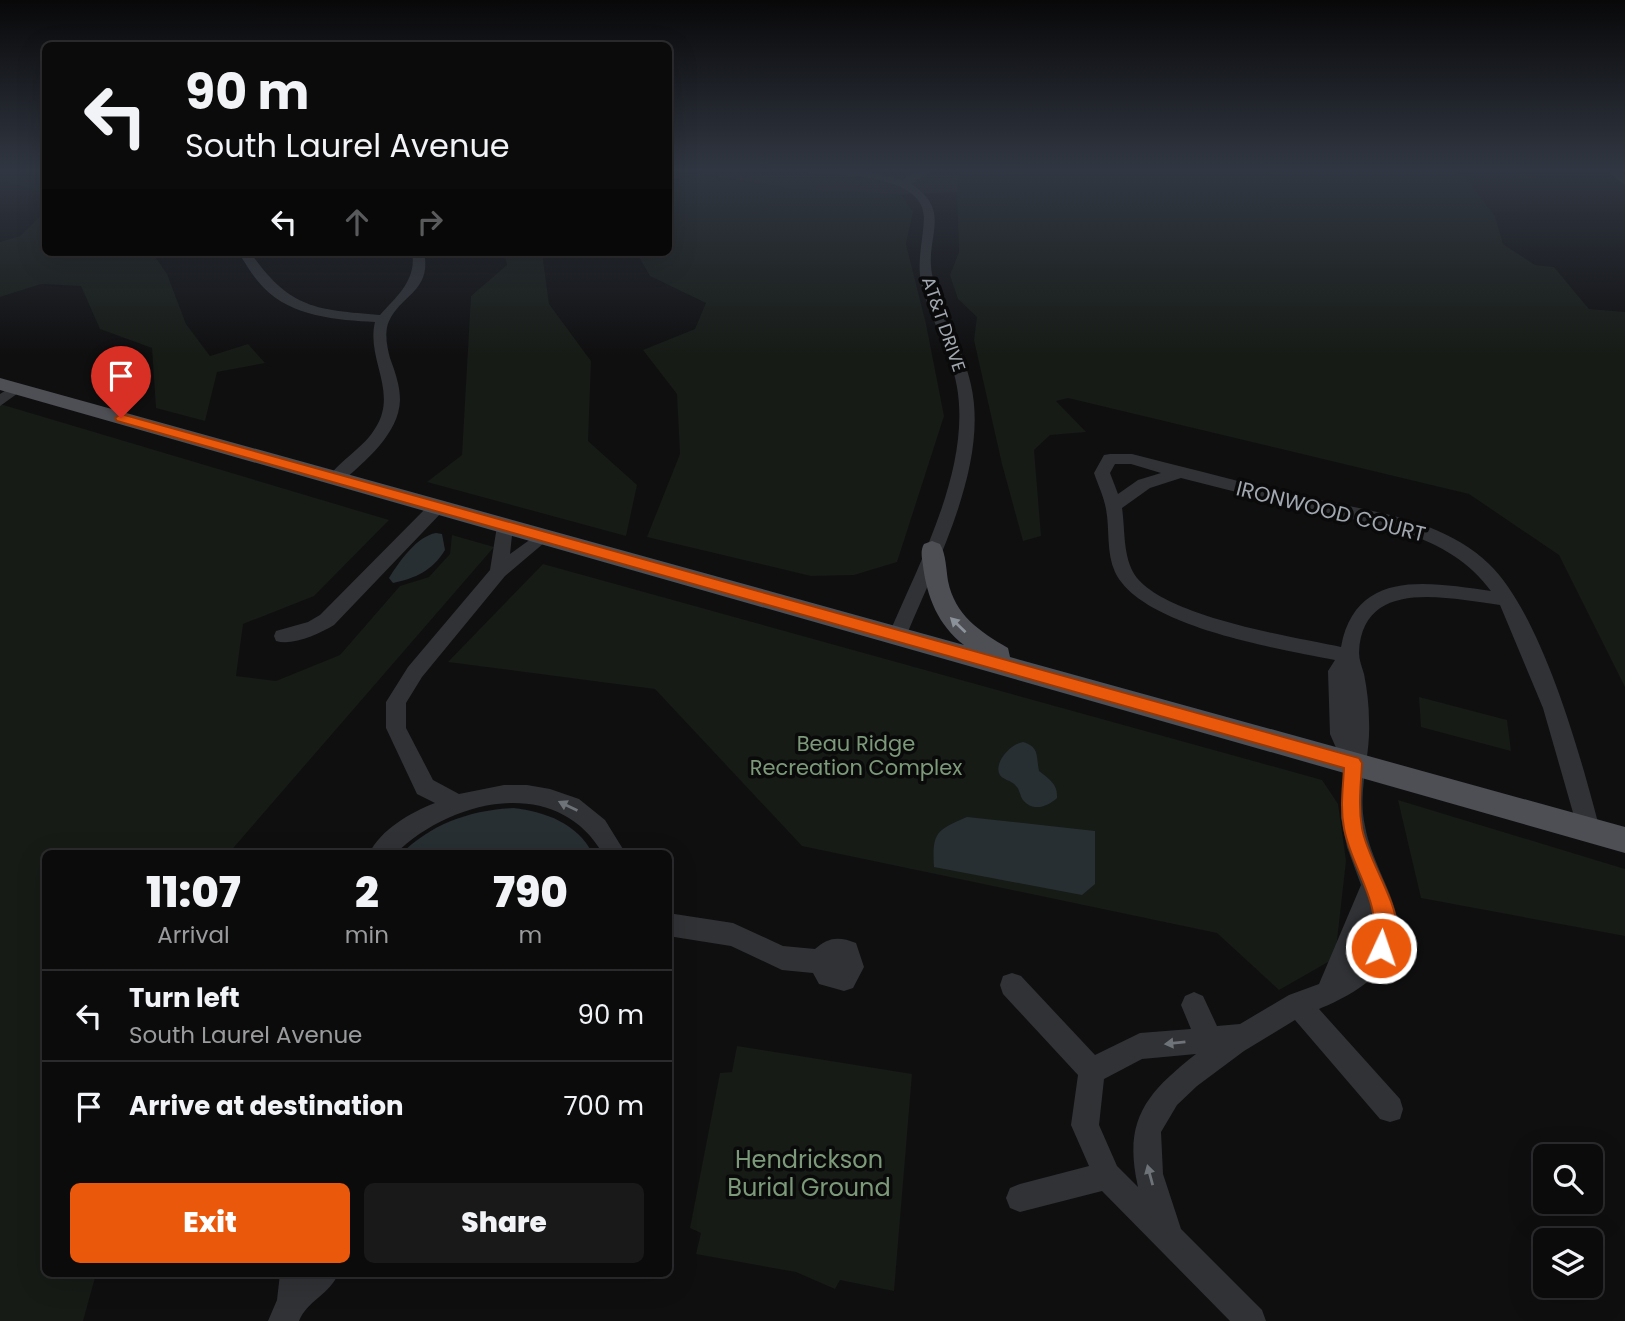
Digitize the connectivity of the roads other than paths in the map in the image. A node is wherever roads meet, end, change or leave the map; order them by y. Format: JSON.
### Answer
{"nodes":[{"id":1,"x":926,"y":232,"type":"edge"},
{"id":2,"x":247,"y":256,"type":"edge"},
{"id":3,"x":419,"y":256,"type":"edge"},
{"id":4,"x":383,"y":319,"type":"junction"},
{"id":5,"x":4,"y":393,"type":"edge"},
{"id":6,"x":1181,"y":474,"type":"junction"},
{"id":7,"x":336,"y":478,"type":"junction"},
{"id":8,"x":437,"y":507,"type":"junction"},
{"id":9,"x":1114,"y":507,"type":"junction"},
{"id":10,"x":505,"y":526,"type":"junction"},
{"id":11,"x":542,"y":537,"type":"junction"},
{"id":12,"x":932,"y":549,"type":"junction"},
{"id":13,"x":499,"y":572,"type":"junction"},
{"id":14,"x":1507,"y":599,"type":"junction"},
{"id":15,"x":898,"y":634,"type":"junction"},
{"id":16,"x":283,"y":636,"type":"dead end"},
{"id":17,"x":1349,"y":656,"type":"junction"},
{"id":18,"x":1037,"y":673,"type":"junction"},
{"id":19,"x":1353,"y":763,"type":"junction"},
{"id":20,"x":425,"y":787,"type":"junction"},
{"id":21,"x":456,"y":803,"type":"junction"},
{"id":22,"x":415,"y":823,"type":"junction"},
{"id":23,"x":1589,"y":830,"type":"junction"},
{"id":24,"x":1625,"y":840,"type":"edge"},
{"id":25,"x":385,"y":850,"type":"edge"},
{"id":26,"x":613,"y":850,"type":"edge"},
{"id":27,"x":1373,"y":886,"type":"junction"},
{"id":28,"x":672,"y":925,"type":"edge"},
{"id":29,"x":820,"y":962,"type":"dead end"},
{"id":30,"x":1012,"y":985,"type":"dead end"},
{"id":31,"x":1328,"y":991,"type":"junction"},
{"id":32,"x":1298,"y":1004,"type":"junction"},
{"id":33,"x":1194,"y":1005,"type":"dead end"},
{"id":34,"x":1243,"y":1037,"type":"junction"},
{"id":35,"x":1209,"y":1039,"type":"junction"},
{"id":36,"x":1092,"y":1071,"type":"junction"},
{"id":37,"x":1390,"y":1109,"type":"dead end"},
{"id":38,"x":1107,"y":1176,"type":"junction"},
{"id":39,"x":1020,"y":1198,"type":"dead end"},
{"id":40,"x":1170,"y":1241,"type":"junction"},
{"id":41,"x":319,"y":1277,"type":"edge"},
{"id":42,"x":290,"y":1299,"type":"edge"},
{"id":43,"x":1251,"y":1321,"type":"edge"}],
"edges":[{"from":1,"to":12,"type":"street","name":"AT&T DRIVE"},
{"from":2,"to":4,"type":"street"},
{"from":3,"to":4,"type":"street"},
{"from":4,"to":7,"type":"street"},
{"from":5,"to":7,"type":"main road"},
{"from":6,"to":9,"type":"street","name":"IRONWOOD COURT"},
{"from":6,"to":9,"type":"street","name":"IRONWOOD COURT"},
{"from":6,"to":14,"type":"street","name":"IRONWOOD COURT"},
{"from":7,"to":8,"type":"main road"},
{"from":8,"to":10,"type":"main road"},
{"from":8,"to":16,"type":"street"},
{"from":9,"to":17,"type":"street","name":"IRONWOOD COURT"},
{"from":10,"to":11,"type":"main road"},
{"from":10,"to":13,"type":"street"},
{"from":11,"to":13,"type":"street"},
{"from":11,"to":15,"type":"main road"},
{"from":12,"to":15,"type":"street","name":"AT&T DRIVE"},
{"from":18,"to":12,"type":"main road","one_way":true},
{"from":13,"to":20,"type":"street"},
{"from":14,"to":17,"type":"street"},
{"from":14,"to":23,"type":"street","name":"IRONWOOD COURT"},
{"from":15,"to":18,"type":"main road"},
{"from":17,"to":19,"type":"street"},
{"from":18,"to":19,"type":"main road"},
{"from":19,"to":23,"type":"main road"},
{"from":19,"to":27,"type":"street"},
{"from":20,"to":21,"type":"street"},
{"from":20,"to":22,"type":"street"},
{"from":21,"to":22,"type":"street"},
{"from":26,"to":21,"type":"street","one_way":true},
{"from":22,"to":25,"type":"street"},
{"from":23,"to":24,"type":"main road"},
{"from":27,"to":31,"type":"street"},
{"from":27,"to":31,"type":"street"},
{"from":28,"to":29,"type":"street"},
{"from":30,"to":36,"type":"street"},
{"from":31,"to":32,"type":"street"},
{"from":32,"to":34,"type":"street"},
{"from":32,"to":37,"type":"street"},
{"from":33,"to":35,"type":"street"},
{"from":34,"to":35,"type":"street"},
{"from":40,"to":34,"type":"street","one_way":true},
{"from":35,"to":36,"type":"street","one_way":true},
{"from":36,"to":38,"type":"street"},
{"from":38,"to":39,"type":"street"},
{"from":38,"to":40,"type":"street"},
{"from":40,"to":43,"type":"street"},
{"from":41,"to":42,"type":"street"}]}
